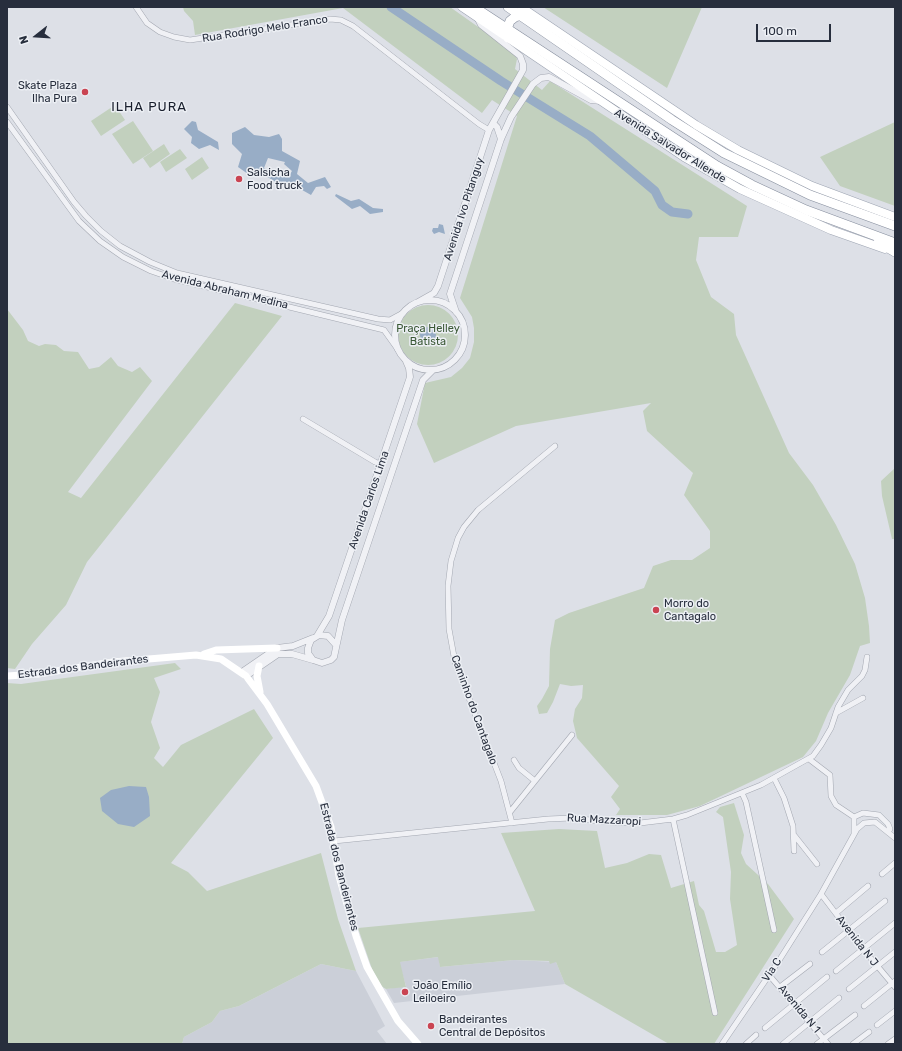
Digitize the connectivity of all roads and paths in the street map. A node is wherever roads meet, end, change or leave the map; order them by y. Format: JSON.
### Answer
{"nodes":[{"id":1,"x":136,"y":7,"type":"edge"},
{"id":2,"x":462,"y":7,"type":"edge"},
{"id":3,"x":474,"y":7,"type":"edge"},
{"id":4,"x":508,"y":7,"type":"edge"},
{"id":5,"x":520,"y":11,"type":"edge"},
{"id":6,"x":477,"y":17,"type":"junction"},
{"id":7,"x":507,"y":33,"type":"junction"},
{"id":8,"x":570,"y":41,"type":"joint"},
{"id":9,"x":600,"y":101,"type":"junction"},
{"id":10,"x":7,"y":107,"type":"edge"},
{"id":11,"x":7,"y":122,"type":"edge"},
{"id":12,"x":493,"y":123,"type":"junction"},
{"id":13,"x":489,"y":130,"type":"junction"},
{"id":14,"x":501,"y":139,"type":"junction"},
{"id":15,"x":45,"y":161,"type":"junction"},
{"id":16,"x":38,"y":165,"type":"junction"},
{"id":17,"x":52,"y":170,"type":"junction"},
{"id":18,"x":45,"y":174,"type":"junction"},
{"id":19,"x":814,"y":197,"type":"junction"},
{"id":20,"x":895,"y":218,"type":"edge"},
{"id":21,"x":828,"y":219,"type":"junction"},
{"id":22,"x":895,"y":226,"type":"edge"},
{"id":23,"x":895,"y":243,"type":"edge"},
{"id":24,"x":895,"y":252,"type":"edge"},
{"id":25,"x":418,"y":302,"type":"junction"},
{"id":26,"x":456,"y":312,"type":"junction"},
{"id":27,"x":403,"y":313,"type":"junction"},
{"id":28,"x":399,"y":351,"type":"junction"},
{"id":29,"x":406,"y":361,"type":"junction"},
{"id":30,"x":432,"y":370,"type":"junction"},
{"id":31,"x":303,"y":419,"type":"dead end"},
{"id":32,"x":555,"y":446,"type":"dead end"},
{"id":33,"x":381,"y":464,"type":"junction"},
{"id":34,"x":315,"y":637,"type":"junction"},
{"id":35,"x":336,"y":645,"type":"junction"},
{"id":36,"x":277,"y":648,"type":"junction"},
{"id":37,"x":202,"y":655,"type":"junction"},
{"id":38,"x":867,"y":657,"type":"dead end"},
{"id":39,"x":313,"y":660,"type":"junction"},
{"id":40,"x":259,"y":666,"type":"junction"},
{"id":41,"x":244,"y":674,"type":"junction"},
{"id":42,"x":7,"y":676,"type":"edge"},
{"id":43,"x":260,"y":695,"type":"junction"},
{"id":44,"x":863,"y":698,"type":"dead end"},
{"id":45,"x":836,"y":713,"type":"junction"},
{"id":46,"x":572,"y":735,"type":"dead end"},
{"id":47,"x":809,"y":759,"type":"junction"},
{"id":48,"x":514,"y":760,"type":"dead end"},
{"id":49,"x":774,"y":778,"type":"junction"},
{"id":50,"x":535,"y":781,"type":"junction"},
{"id":51,"x":742,"y":793,"type":"junction"},
{"id":52,"x":510,"y":812,"type":"junction"},
{"id":53,"x":854,"y":817,"type":"junction"},
{"id":54,"x":672,"y":819,"type":"junction"},
{"id":55,"x":512,"y":823,"type":"junction"},
{"id":56,"x":888,"y":832,"type":"junction"},
{"id":57,"x":794,"y":835,"type":"junction"},
{"id":58,"x":854,"y":835,"type":"junction"},
{"id":59,"x":895,"y":838,"type":"edge"},
{"id":60,"x":334,"y":841,"type":"junction"},
{"id":61,"x":794,"y":851,"type":"dead end"},
{"id":62,"x":895,"y":863,"type":"edge"},
{"id":63,"x":816,"y":864,"type":"dead end"},
{"id":64,"x":882,"y":874,"type":"dead end"},
{"id":65,"x":868,"y":886,"type":"dead end"},
{"id":66,"x":820,"y":894,"type":"junction"},
{"id":67,"x":885,"y":901,"type":"dead end"},
{"id":68,"x":836,"y":913,"type":"junction"},
{"id":69,"x":895,"y":923,"type":"edge"},
{"id":70,"x":774,"y":930,"type":"dead end"},
{"id":71,"x":849,"y":930,"type":"junction"},
{"id":72,"x":863,"y":949,"type":"junction"},
{"id":73,"x":822,"y":952,"type":"dead end"},
{"id":74,"x":895,"y":952,"type":"edge"},
{"id":75,"x":810,"y":964,"type":"dead end"},
{"id":76,"x":877,"y":967,"type":"junction"},
{"id":77,"x":836,"y":971,"type":"dead end"},
{"id":78,"x":769,"y":975,"type":"junction"},
{"id":79,"x":827,"y":977,"type":"dead end"},
{"id":80,"x":894,"y":984,"type":"edge"},
{"id":81,"x":780,"y":987,"type":"junction"},
{"id":82,"x":849,"y":989,"type":"dead end"},
{"id":83,"x":838,"y":998,"type":"dead end"},
{"id":84,"x":795,"y":1005,"type":"junction"},
{"id":85,"x":864,"y":1006,"type":"dead end"},
{"id":86,"x":895,"y":1010,"type":"edge"},
{"id":87,"x":715,"y":1013,"type":"dead end"},
{"id":88,"x":855,"y":1015,"type":"dead end"},
{"id":89,"x":809,"y":1021,"type":"junction"},
{"id":90,"x":877,"y":1025,"type":"dead end"},
{"id":91,"x":765,"y":1028,"type":"dead end"},
{"id":92,"x":869,"y":1032,"type":"dead end"},
{"id":93,"x":756,"y":1035,"type":"dead end"},
{"id":94,"x":824,"y":1039,"type":"junction"},
{"id":95,"x":895,"y":1039,"type":"edge"},
{"id":96,"x":418,"y":1044,"type":"edge"},
{"id":97,"x":722,"y":1044,"type":"edge"},
{"id":98,"x":746,"y":1044,"type":"edge"},
{"id":99,"x":783,"y":1044,"type":"edge"},
{"id":100,"x":817,"y":1044,"type":"edge"},
{"id":101,"x":828,"y":1044,"type":"edge"},
{"id":102,"x":853,"y":1044,"type":"edge"},
{"id":103,"x":888,"y":1044,"type":"edge"}],
"edges":[{"from":1,"to":13,"type":"street","name":"Rua Rodrigo Melo Franco"},
{"from":2,"to":6,"type":"main road","name":"Avenida Salvador Allende"},
{"from":3,"to":7,"type":"highway","name":"Avenida Salvador Allende"},
{"from":4,"to":5,"type":"highway","name":"Avenida Salvador Allende"},
{"from":5,"to":7,"type":"highway"},
{"from":5,"to":8,"type":"highway"},
{"from":5,"to":19,"type":"highway","name":"Avenida Salvador Allende"},
{"from":6,"to":7,"type":"main road","name":"Avenida Salvador Allende"},
{"from":6,"to":12,"type":"street","name":"Avenida Ivo Pitanguy"},
{"from":7,"to":9,"type":"main road","name":"Avenida Salvador Allende"},
{"from":7,"to":21,"type":"highway","name":"Avenida Salvador Allende"},
{"from":8,"to":20,"type":"main road"},
{"from":9,"to":14,"type":"street","name":"Avenida Ivo Pitanguy"},
{"from":9,"to":24,"type":"main road","name":"Avenida Salvador Allende"},
{"from":10,"to":15,"type":"street","name":"Avenida Abraham Medina"},
{"from":11,"to":16,"type":"street","name":"Avenida Abraham Medina"},
{"from":12,"to":13,"type":"street","name":"Avenida Ivo Pitanguy"},
{"from":12,"to":14,"type":"street"},
{"from":13,"to":25,"type":"street","name":"Avenida Ivo Pitanguy"},
{"from":14,"to":26,"type":"street","name":"Avenida Ivo Pitanguy"},
{"from":15,"to":16,"type":"street"},
{"from":15,"to":17,"type":"street","name":"Avenida Abraham Medina"},
{"from":16,"to":18,"type":"street","name":"Avenida Abraham Medina"},
{"from":17,"to":18,"type":"street"},
{"from":17,"to":27,"type":"street","name":"Avenida Abraham Medina"},
{"from":18,"to":28,"type":"street","name":"Avenida Abraham Medina"},
{"from":19,"to":20,"type":"highway"},
{"from":19,"to":22,"type":"highway","name":"Avenida Salvador Allende"},
{"from":21,"to":23,"type":"highway","name":"Avenida Salvador Allende"},
{"from":21,"to":24,"type":"highway"},
{"from":25,"to":26,"type":"street"},
{"from":25,"to":27,"type":"street"},
{"from":26,"to":30,"type":"street"},
{"from":27,"to":28,"type":"street"},
{"from":28,"to":29,"type":"street"},
{"from":29,"to":30,"type":"street"},
{"from":29,"to":33,"type":"street","name":"Avenida Carlos Lima"},
{"from":30,"to":35,"type":"street","name":"Avenida Carlos Lima"},
{"from":31,"to":33,"type":"street"},
{"from":32,"to":52,"type":"street","name":"Caminho do Cantagalo"},
{"from":33,"to":34,"type":"street","name":"Avenida Carlos Lima"},
{"from":34,"to":35,"type":"street"},
{"from":34,"to":36,"type":"street"},
{"from":34,"to":39,"type":"street","name":"Avenida Carlos Lima"},
{"from":35,"to":39,"type":"street","name":"Avenida Carlos Lima"},
{"from":36,"to":37,"type":"main road"},
{"from":36,"to":41,"type":"street"},
{"from":37,"to":41,"type":"main road","name":"Estrada dos Bandeirantes"},
{"from":37,"to":42,"type":"main road","name":"Estrada dos Bandeirantes"},
{"from":38,"to":45,"type":"street","name":"Rua Mazzaropi"},
{"from":39,"to":40,"type":"street","name":"Avenida Carlos Lima"},
{"from":40,"to":41,"type":"street","name":"Avenida Carlos Lima"},
{"from":40,"to":43,"type":"main road"},
{"from":41,"to":43,"type":"main road","name":"Estrada dos Bandeirantes"},
{"from":43,"to":60,"type":"main road","name":"Estrada dos Bandeirantes"},
{"from":44,"to":45,"type":"street"},
{"from":45,"to":47,"type":"street","name":"Rua Mazzaropi"},
{"from":46,"to":50,"type":"street"},
{"from":47,"to":49,"type":"street","name":"Rua Mazzaropi"},
{"from":47,"to":53,"type":"street"},
{"from":48,"to":50,"type":"street"},
{"from":49,"to":51,"type":"street","name":"Rua Mazzaropi"},
{"from":49,"to":57,"type":"street"},
{"from":50,"to":52,"type":"street"},
{"from":51,"to":54,"type":"street","name":"Rua Mazzaropi"},
{"from":51,"to":70,"type":"street"},
{"from":52,"to":55,"type":"street","name":"Caminho do Cantagalo"},
{"from":53,"to":56,"type":"street"},
{"from":53,"to":58,"type":"street"},
{"from":54,"to":55,"type":"street","name":"Rua Mazzaropi"},
{"from":54,"to":87,"type":"street"},
{"from":55,"to":60,"type":"street","name":"Rua Mazzaropi"},
{"from":56,"to":58,"type":"street"},
{"from":56,"to":59,"type":"street"},
{"from":57,"to":61,"type":"street"},
{"from":57,"to":63,"type":"street"},
{"from":58,"to":66,"type":"street","name":"Via C"},
{"from":60,"to":96,"type":"main road","name":"Estrada dos Bandeirantes"},
{"from":62,"to":64,"type":"street"},
{"from":65,"to":68,"type":"street"},
{"from":66,"to":68,"type":"street","name":"Avenida N J"},
{"from":66,"to":78,"type":"street","name":"Via C"},
{"from":67,"to":71,"type":"street"},
{"from":68,"to":71,"type":"street","name":"Avenida N J"},
{"from":69,"to":72,"type":"street"},
{"from":71,"to":72,"type":"street","name":"Avenida N J"},
{"from":71,"to":73,"type":"street"},
{"from":72,"to":76,"type":"street","name":"Avenida N J"},
{"from":72,"to":77,"type":"street"},
{"from":74,"to":76,"type":"street"},
{"from":75,"to":81,"type":"street"},
{"from":76,"to":80,"type":"street","name":"Avenida N J"},
{"from":76,"to":82,"type":"street"},
{"from":78,"to":81,"type":"street","name":"Avenida N 1"},
{"from":78,"to":97,"type":"street","name":"Via C"},
{"from":79,"to":84,"type":"street"},
{"from":80,"to":85,"type":"street"},
{"from":81,"to":84,"type":"street","name":"Avenida N 1"},
{"from":83,"to":89,"type":"street"},
{"from":84,"to":89,"type":"street","name":"Avenida N 1"},
{"from":84,"to":91,"type":"street"},
{"from":86,"to":90,"type":"street"},
{"from":88,"to":94,"type":"street"},
{"from":89,"to":94,"type":"street","name":"Avenida N 1"},
{"from":89,"to":99,"type":"street"},
{"from":92,"to":102,"type":"street"},
{"from":93,"to":98,"type":"street"},
{"from":94,"to":100,"type":"street"},
{"from":94,"to":101,"type":"street","name":"Avenida N 1"},
{"from":95,"to":103,"type":"street"}]}
